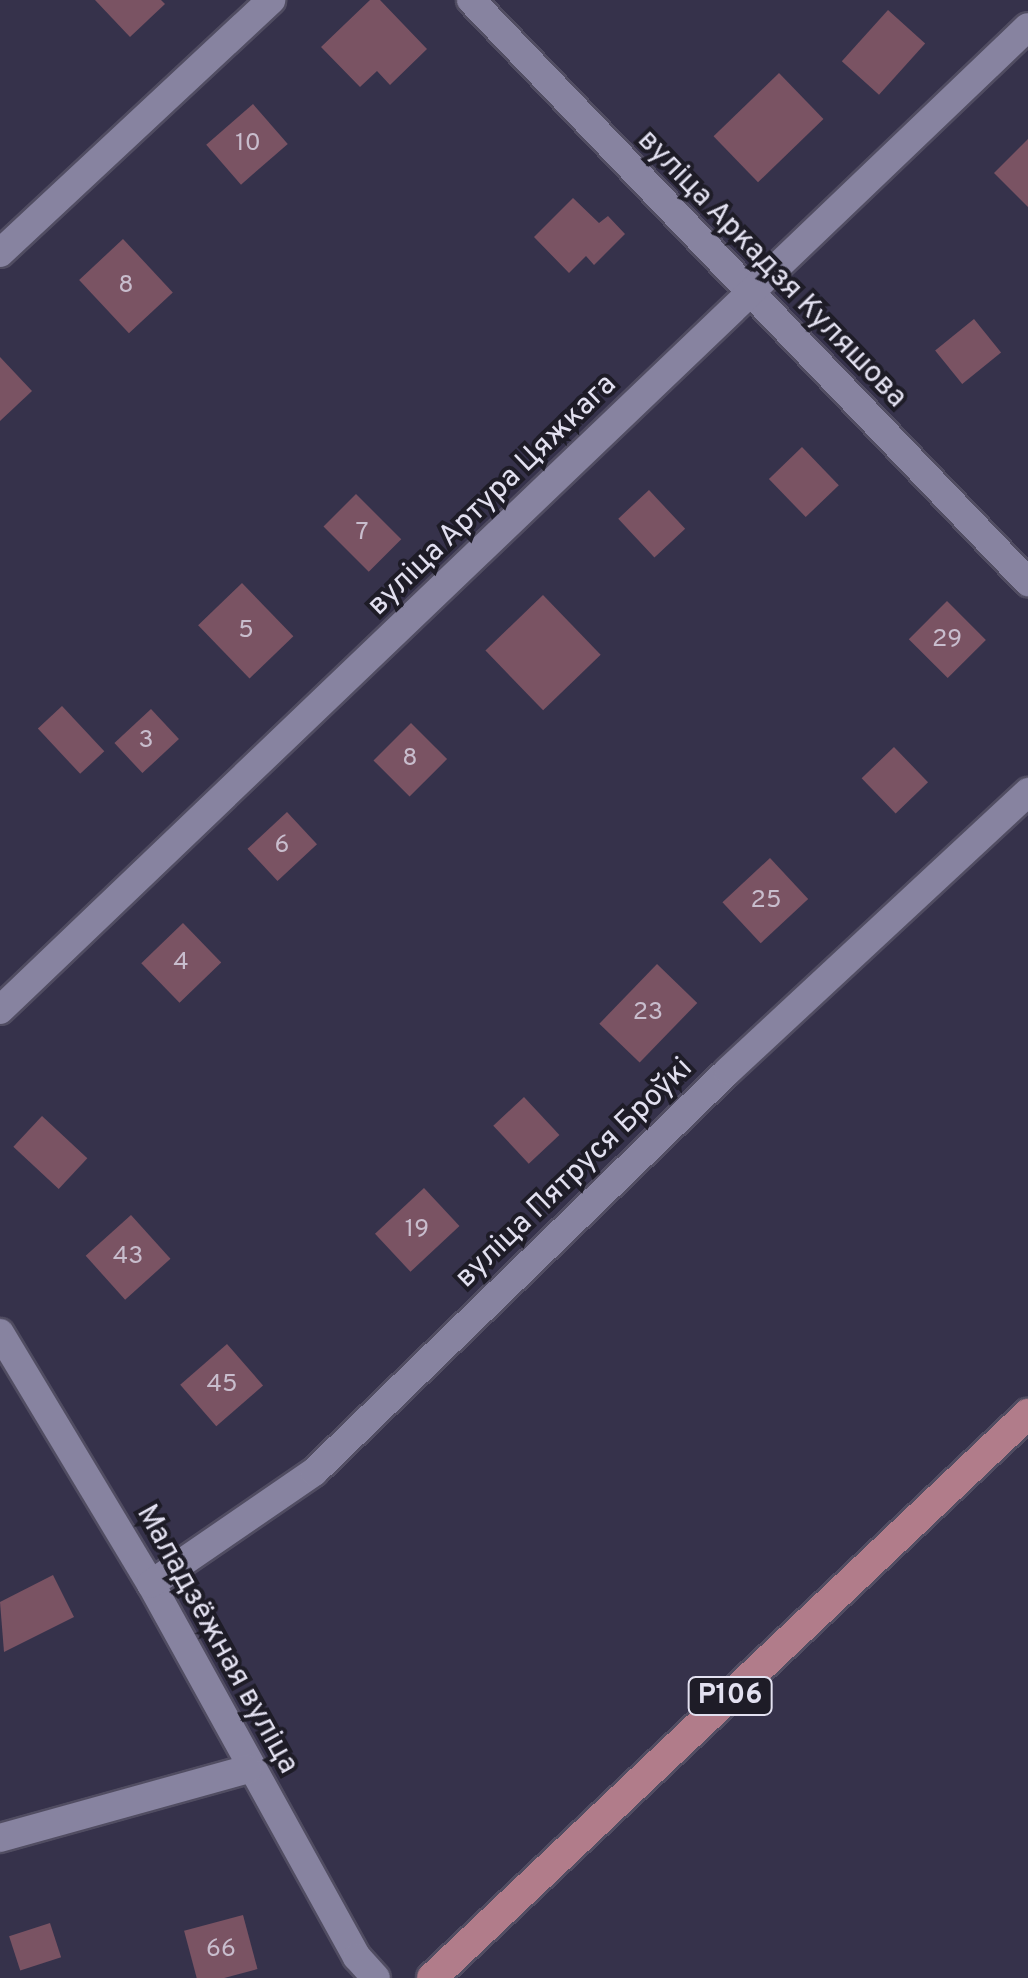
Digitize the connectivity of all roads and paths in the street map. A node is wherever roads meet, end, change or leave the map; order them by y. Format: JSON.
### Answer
{"nodes":[{"id":1,"x":271,"y":0,"type":"edge"},
{"id":2,"x":470,"y":0,"type":"edge"},
{"id":3,"x":1028,"y":27,"type":"edge"},
{"id":4,"x":0,"y":253,"type":"edge"},
{"id":5,"x":749,"y":296,"type":"junction"},
{"id":6,"x":1028,"y":582,"type":"edge"},
{"id":7,"x":1028,"y":792,"type":"edge"},
{"id":8,"x":0,"y":1010,"type":"edge"},
{"id":9,"x":0,"y":1333,"type":"edge"},
{"id":10,"x":1028,"y":1414,"type":"edge"},
{"id":11,"x":151,"y":1584,"type":"junction"},
{"id":12,"x":248,"y":1769,"type":"junction"},
{"id":13,"x":0,"y":1838,"type":"edge"},
{"id":14,"x":376,"y":1978,"type":"edge"},
{"id":15,"x":432,"y":1978,"type":"edge"}],
"edges":[{"from":1,"to":4,"type":"street"},
{"from":2,"to":5,"type":"street","name":"вуліца Аркадзя Куляшова"},
{"from":3,"to":5,"type":"street","name":"вуліца Артура Цяжкага"},
{"from":5,"to":6,"type":"street","name":"вуліца Аркадзя Куляшова"},
{"from":5,"to":8,"type":"street","name":"вуліца Артура Цяжкага"},
{"from":7,"to":11,"type":"street","name":"вуліца Пятруся Броўкі"},
{"from":9,"to":11,"type":"street","name":"Маладзёжная вуліца"},
{"from":10,"to":15,"type":"main road","number":"Р106"},
{"from":11,"to":12,"type":"street","name":"Маладзёжная вуліца"},
{"from":12,"to":13,"type":"street"},
{"from":12,"to":14,"type":"street","name":"Маладзёжная вуліца"}]}
